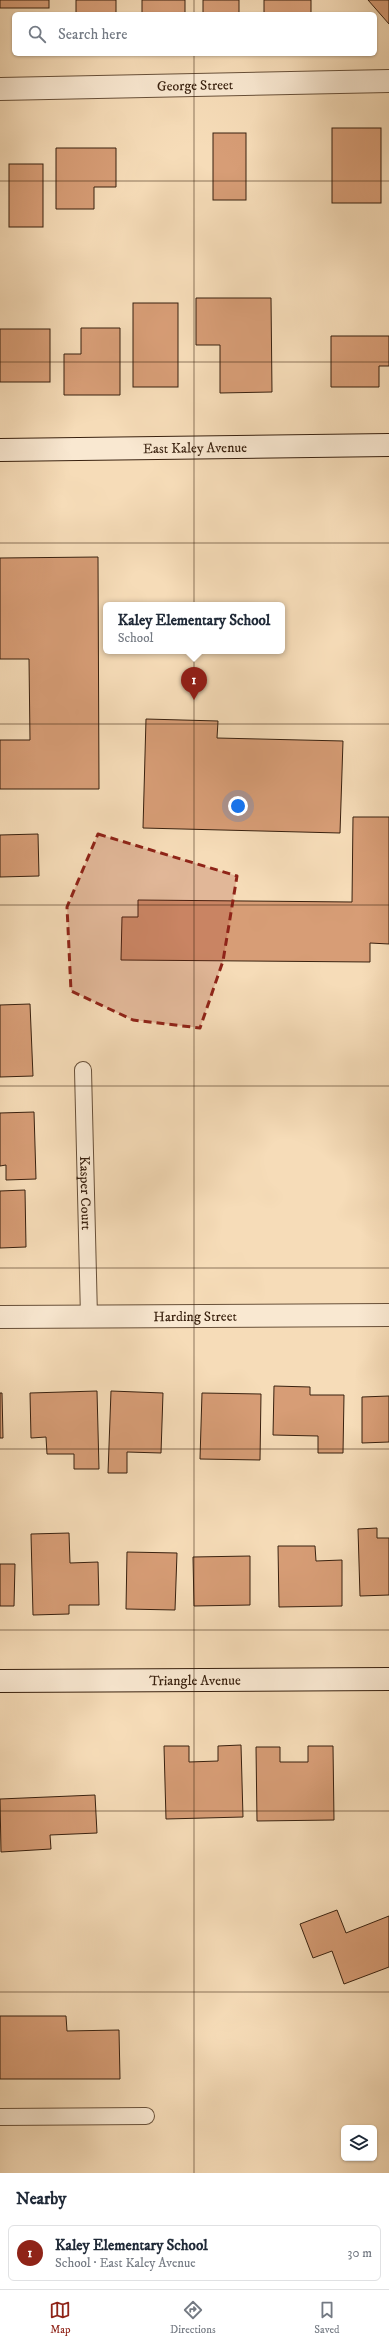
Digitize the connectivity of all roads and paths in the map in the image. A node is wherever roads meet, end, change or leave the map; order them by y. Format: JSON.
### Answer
{"nodes":[{"id":1,"x":389,"y":81,"type":"edge"},
{"id":2,"x":0,"y":89,"type":"edge"},
{"id":3,"x":389,"y":445,"type":"edge"},
{"id":4,"x":0,"y":450,"type":"edge"},
{"id":5,"x":83,"y":1070,"type":"dead end"},
{"id":6,"x":389,"y":1316,"type":"edge"},
{"id":7,"x":0,"y":1317,"type":"edge"},
{"id":8,"x":89,"y":1317,"type":"junction"},
{"id":9,"x":389,"y":1679,"type":"edge"},
{"id":10,"x":0,"y":1681,"type":"edge"},
{"id":11,"x":146,"y":2116,"type":"dead end"},
{"id":12,"x":0,"y":2117,"type":"edge"}],
"edges":[{"from":1,"to":2,"type":"street","name":"George Street"},
{"from":3,"to":4,"type":"street","name":"East Kaley Avenue"},
{"from":5,"to":8,"type":"lane","name":"Kasper Court"},
{"from":6,"to":8,"type":"street","name":"Harding Street"},
{"from":7,"to":8,"type":"street","name":"Harding Street"},
{"from":9,"to":10,"type":"street","name":"Triangle Avenue"},
{"from":11,"to":12,"type":"lane"}]}
